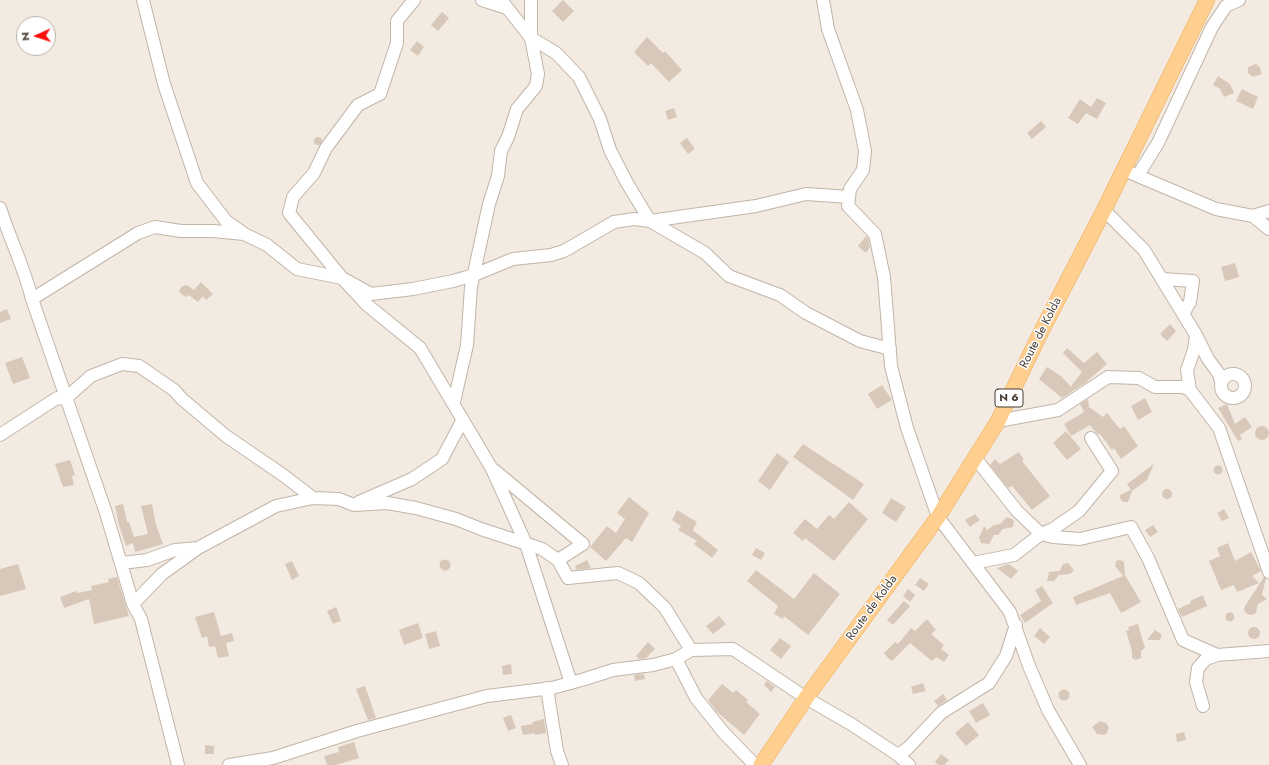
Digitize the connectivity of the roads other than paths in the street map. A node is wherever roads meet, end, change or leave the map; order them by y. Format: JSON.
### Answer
{"nodes":[{"id":1,"x":143,"y":0,"type":"edge"},
{"id":2,"x":414,"y":0,"type":"edge"},
{"id":3,"x":482,"y":0,"type":"edge"},
{"id":4,"x":531,"y":0,"type":"edge"},
{"id":5,"x":823,"y":0,"type":"edge"},
{"id":6,"x":1207,"y":0,"type":"edge"},
{"id":7,"x":1239,"y":0,"type":"edge"},
{"id":8,"x":504,"y":4,"type":"edge"},
{"id":9,"x":530,"y":38,"type":"junction"},
{"id":10,"x":1123,"y":169,"type":"junction"},
{"id":11,"x":1138,"y":175,"type":"junction"},
{"id":12,"x":849,"y":197,"type":"junction"},
{"id":13,"x":0,"y":208,"type":"edge"},
{"id":14,"x":1104,"y":210,"type":"junction"},
{"id":15,"x":1269,"y":211,"type":"edge"},
{"id":16,"x":1253,"y":216,"type":"junction"},
{"id":17,"x":650,"y":221,"type":"junction"},
{"id":18,"x":1269,"y":229,"type":"edge"},
{"id":19,"x":244,"y":234,"type":"junction"},
{"id":20,"x":474,"y":274,"type":"junction"},
{"id":21,"x":342,"y":278,"type":"junction"},
{"id":22,"x":1162,"y":279,"type":"junction"},
{"id":23,"x":32,"y":298,"type":"junction"},
{"id":24,"x":1183,"y":314,"type":"junction"},
{"id":25,"x":1196,"y":335,"type":"junction"},
{"id":26,"x":890,"y":349,"type":"junction"},
{"id":27,"x":1221,"y":382,"type":"dead end"},
{"id":28,"x":1190,"y":390,"type":"junction"},
{"id":29,"x":65,"y":398,"type":"junction"},
{"id":30,"x":454,"y":402,"type":"junction"},
{"id":31,"x":462,"y":421,"type":"junction"},
{"id":32,"x":998,"y":421,"type":"junction"},
{"id":33,"x":0,"y":435,"type":"edge"},
{"id":34,"x":1090,"y":438,"type":"dead end"},
{"id":35,"x":976,"y":459,"type":"junction"},
{"id":36,"x":492,"y":469,"type":"junction"},
{"id":37,"x":313,"y":498,"type":"junction"},
{"id":38,"x":354,"y":505,"type":"junction"},
{"id":39,"x":938,"y":517,"type":"junction"},
{"id":40,"x":1041,"y":534,"type":"junction"},
{"id":41,"x":526,"y":544,"type":"junction"},
{"id":42,"x":198,"y":548,"type":"junction"},
{"id":43,"x":558,"y":560,"type":"junction"},
{"id":44,"x":122,"y":563,"type":"junction"},
{"id":45,"x":973,"y":563,"type":"junction"},
{"id":46,"x":1269,"y":572,"type":"edge"},
{"id":47,"x":133,"y":604,"type":"junction"},
{"id":48,"x":1016,"y":625,"type":"junction"},
{"id":49,"x":691,"y":650,"type":"junction"},
{"id":50,"x":1269,"y":651,"type":"edge"},
{"id":51,"x":1217,"y":655,"type":"junction"},
{"id":52,"x":676,"y":659,"type":"junction"},
{"id":53,"x":571,"y":683,"type":"junction"},
{"id":54,"x":547,"y":688,"type":"junction"},
{"id":55,"x":806,"y":698,"type":"junction"},
{"id":56,"x":1203,"y":706,"type":"dead end"},
{"id":57,"x":898,"y":755,"type":"junction"},
{"id":58,"x":268,"y":761,"type":"edge"},
{"id":59,"x":178,"y":765,"type":"edge"},
{"id":60,"x":229,"y":765,"type":"edge"},
{"id":61,"x":562,"y":765,"type":"edge"},
{"id":62,"x":755,"y":765,"type":"edge"},
{"id":63,"x":761,"y":765,"type":"edge"},
{"id":64,"x":909,"y":765,"type":"edge"},
{"id":65,"x":1080,"y":765,"type":"edge"}],
"edges":[{"from":1,"to":19,"type":"street"},
{"from":2,"to":21,"type":"street"},
{"from":3,"to":8,"type":"street"},
{"from":4,"to":9,"type":"street"},
{"from":5,"to":12,"type":"street"},
{"from":6,"to":10,"type":"main road","name":"Route de Kolda","number":"N 6"},
{"from":7,"to":11,"type":"street"},
{"from":8,"to":9,"type":"street"},
{"from":9,"to":17,"type":"street"},
{"from":9,"to":20,"type":"street"},
{"from":10,"to":11,"type":"street"},
{"from":10,"to":14,"type":"main road","name":"Route de Kolda","number":"N 6"},
{"from":11,"to":16,"type":"street"},
{"from":12,"to":17,"type":"street"},
{"from":12,"to":26,"type":"street"},
{"from":13,"to":23,"type":"street"},
{"from":14,"to":22,"type":"street"},
{"from":14,"to":32,"type":"main road","name":"Route de Kolda","number":"N 6"},
{"from":15,"to":16,"type":"street"},
{"from":16,"to":18,"type":"street"},
{"from":17,"to":20,"type":"street"},
{"from":17,"to":26,"type":"street"},
{"from":19,"to":21,"type":"street"},
{"from":19,"to":23,"type":"street"},
{"from":20,"to":21,"type":"street"},
{"from":20,"to":30,"type":"street"},
{"from":21,"to":30,"type":"street"},
{"from":22,"to":24,"type":"street"},
{"from":22,"to":24,"type":"street"},
{"from":23,"to":29,"type":"street"},
{"from":24,"to":25,"type":"street"},
{"from":25,"to":27,"type":"street"},
{"from":25,"to":28,"type":"street"},
{"from":26,"to":39,"type":"street"},
{"from":28,"to":32,"type":"street"},
{"from":28,"to":46,"type":"street"},
{"from":29,"to":33,"type":"street"},
{"from":29,"to":37,"type":"street"},
{"from":29,"to":44,"type":"street"},
{"from":30,"to":31,"type":"street"},
{"from":31,"to":36,"type":"street"},
{"from":31,"to":38,"type":"street"},
{"from":32,"to":35,"type":"main road","name":"Route de Kolda","number":"N 6"},
{"from":34,"to":40,"type":"street"},
{"from":35,"to":39,"type":"main road","name":"Route de Kolda","number":"N 6"},
{"from":35,"to":40,"type":"street"},
{"from":36,"to":41,"type":"street"},
{"from":36,"to":43,"type":"street"},
{"from":37,"to":38,"type":"street"},
{"from":37,"to":42,"type":"street"},
{"from":38,"to":41,"type":"street"},
{"from":39,"to":45,"type":"street"},
{"from":39,"to":55,"type":"main road","name":"Route de Kolda","number":"N 6"},
{"from":40,"to":45,"type":"street"},
{"from":40,"to":51,"type":"street"},
{"from":41,"to":43,"type":"street"},
{"from":41,"to":53,"type":"street"},
{"from":42,"to":44,"type":"street"},
{"from":42,"to":47,"type":"street"},
{"from":43,"to":49,"type":"street"},
{"from":44,"to":47,"type":"street"},
{"from":45,"to":48,"type":"street"},
{"from":47,"to":59,"type":"street"},
{"from":48,"to":57,"type":"street"},
{"from":48,"to":65,"type":"street"},
{"from":49,"to":52,"type":"street"},
{"from":49,"to":55,"type":"street"},
{"from":50,"to":51,"type":"street"},
{"from":51,"to":56,"type":"street"},
{"from":52,"to":53,"type":"street"},
{"from":52,"to":62,"type":"street"},
{"from":53,"to":54,"type":"street"},
{"from":54,"to":58,"type":"street"},
{"from":54,"to":61,"type":"street"},
{"from":55,"to":57,"type":"street"},
{"from":55,"to":63,"type":"main road","name":"Route de Kolda","number":"N 6"},
{"from":57,"to":64,"type":"street"},
{"from":58,"to":60,"type":"street"}]}
